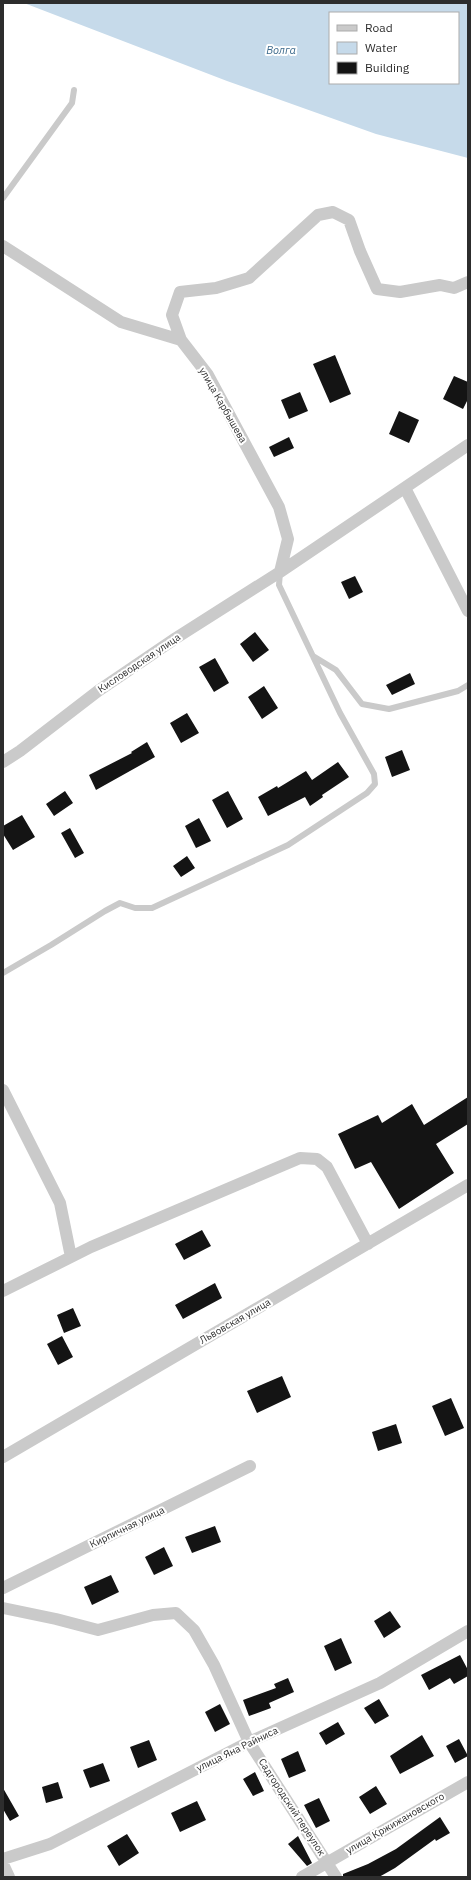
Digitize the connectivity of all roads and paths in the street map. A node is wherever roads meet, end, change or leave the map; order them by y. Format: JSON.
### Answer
{"nodes":[{"id":1,"x":74,"y":90,"type":"dead end"},
{"id":2,"x":3,"y":198,"type":"edge"},
{"id":3,"x":3,"y":246,"type":"edge"},
{"id":4,"x":468,"y":282,"type":"edge"},
{"id":5,"x":181,"y":340,"type":"junction"},
{"id":6,"x":468,"y":445,"type":"edge"},
{"id":7,"x":405,"y":488,"type":"junction"},
{"id":8,"x":280,"y":572,"type":"junction"},
{"id":9,"x":468,"y":611,"type":"edge"},
{"id":10,"x":313,"y":656,"type":"junction"},
{"id":11,"x":468,"y":685,"type":"edge"},
{"id":12,"x":3,"y":762,"type":"edge"},
{"id":13,"x":3,"y":973,"type":"edge"},
{"id":14,"x":3,"y":1090,"type":"edge"},
{"id":15,"x":468,"y":1185,"type":"edge"},
{"id":16,"x":368,"y":1244,"type":"junction"},
{"id":17,"x":71,"y":1257,"type":"junction"},
{"id":18,"x":3,"y":1291,"type":"edge"},
{"id":19,"x":3,"y":1458,"type":"edge"},
{"id":20,"x":250,"y":1466,"type":"dead end"},
{"id":21,"x":3,"y":1588,"type":"edge"},
{"id":22,"x":3,"y":1608,"type":"edge"},
{"id":23,"x":468,"y":1631,"type":"edge"},
{"id":24,"x":250,"y":1742,"type":"junction"},
{"id":25,"x":468,"y":1782,"type":"edge"},
{"id":26,"x":3,"y":1859,"type":"edge"},
{"id":27,"x":327,"y":1862,"type":"junction"},
{"id":28,"x":3,"y":1864,"type":"edge"},
{"id":29,"x":9,"y":1877,"type":"edge"},
{"id":30,"x":302,"y":1877,"type":"edge"},
{"id":31,"x":336,"y":1877,"type":"edge"}],
"edges":[{"from":1,"to":2,"type":"lane"},
{"from":3,"to":5,"type":"street"},
{"from":4,"to":5,"type":"street","name":"улица Карбышева"},
{"from":5,"to":8,"type":"street","name":"улица Карбышева"},
{"from":6,"to":7,"type":"street","name":"Кисловодская улица"},
{"from":7,"to":8,"type":"street","name":"Кисловодская улица"},
{"from":7,"to":9,"type":"street"},
{"from":8,"to":10,"type":"lane"},
{"from":8,"to":12,"type":"street","name":"Кисловодская улица"},
{"from":10,"to":11,"type":"lane"},
{"from":10,"to":13,"type":"lane"},
{"from":14,"to":17,"type":"street"},
{"from":15,"to":16,"type":"street","name":"Львовская улица"},
{"from":16,"to":17,"type":"street"},
{"from":16,"to":19,"type":"street","name":"Львовская улица"},
{"from":17,"to":18,"type":"street"},
{"from":20,"to":21,"type":"street","name":"Кирпичная улица"},
{"from":22,"to":24,"type":"street","name":"Садгородский переулок"},
{"from":23,"to":24,"type":"street","name":"улица Яна Райниса"},
{"from":24,"to":26,"type":"street","name":"улица Яна Райниса"},
{"from":24,"to":27,"type":"street","name":"Садгородский переулок"},
{"from":25,"to":27,"type":"street","name":"улица Кржижановского"},
{"from":27,"to":30,"type":"street","name":"улица Кржижановского"},
{"from":27,"to":31,"type":"street","name":"Садгородский переулок"},
{"from":28,"to":29,"type":"street"}]}
